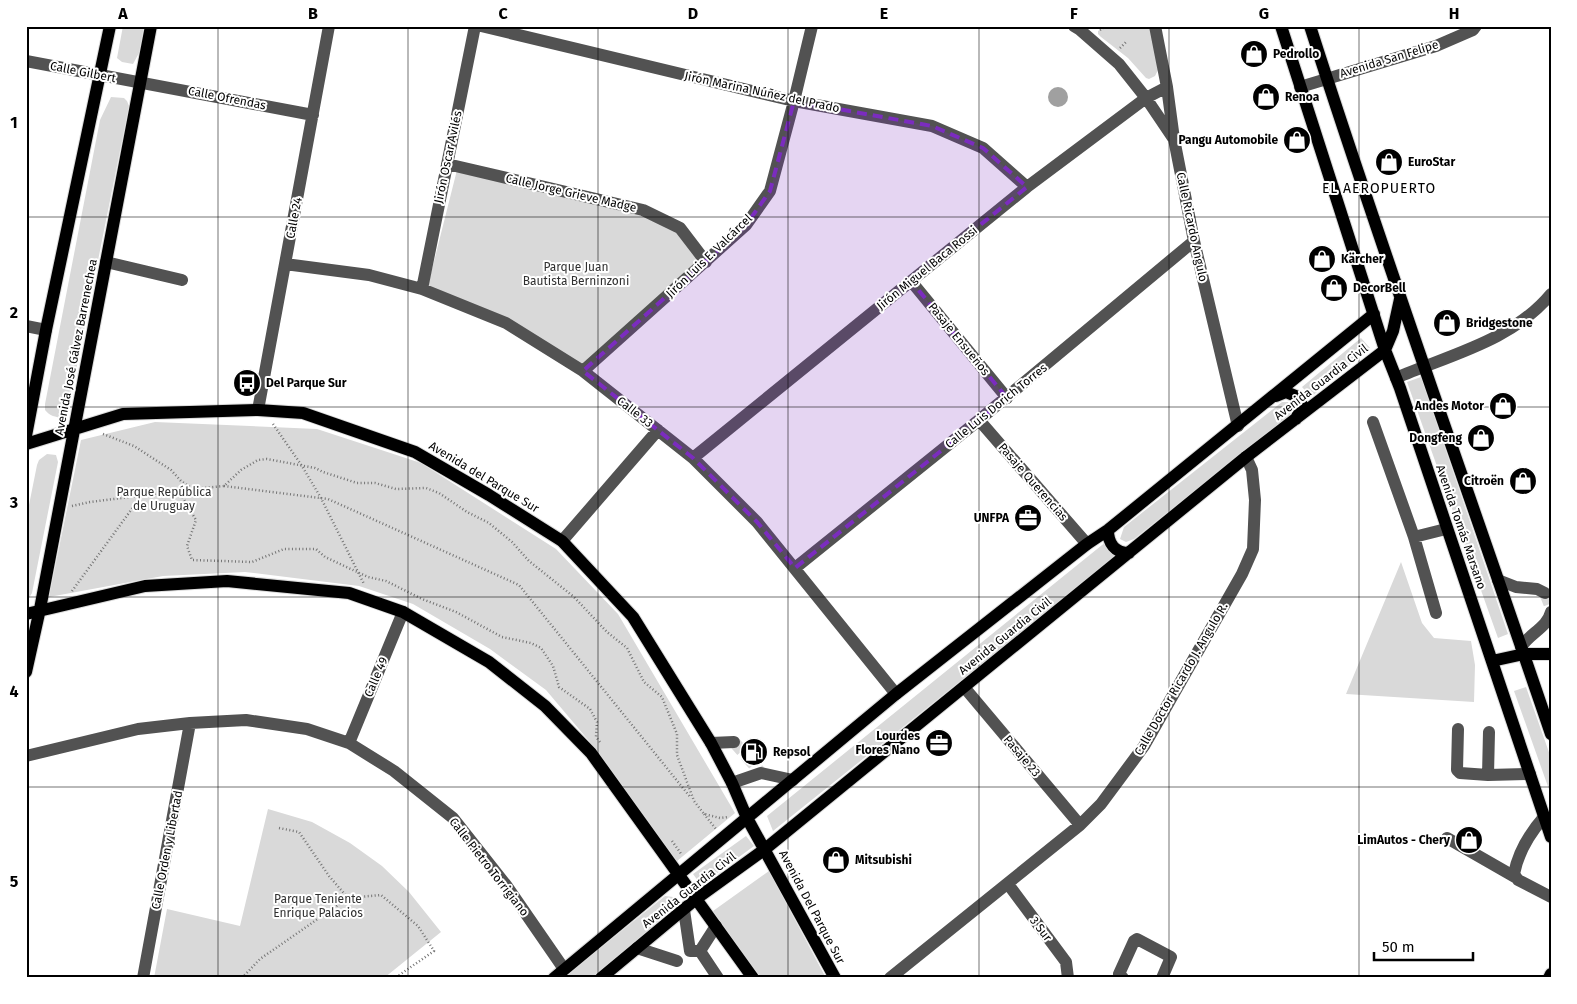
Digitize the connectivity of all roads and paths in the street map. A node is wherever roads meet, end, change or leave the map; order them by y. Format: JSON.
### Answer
{"nodes":[{"id":1,"x":110,"y":26,"type":"edge"},
{"id":2,"x":151,"y":26,"type":"edge"},
{"id":3,"x":329,"y":26,"type":"edge"},
{"id":4,"x":475,"y":26,"type":"edge"},
{"id":5,"x":481,"y":26,"type":"edge"},
{"id":6,"x":812,"y":26,"type":"edge"},
{"id":7,"x":1155,"y":26,"type":"edge"},
{"id":8,"x":1281,"y":26,"type":"edge"},
{"id":9,"x":1310,"y":26,"type":"edge"},
{"id":10,"x":1476,"y":26,"type":"edge"},
{"id":11,"x":1080,"y":27,"type":"edge"},
{"id":12,"x":1126,"y":42,"type":"dead end"},
{"id":13,"x":1118,"y":49,"type":"dead end"},
{"id":14,"x":26,"y":61,"type":"edge"},
{"id":15,"x":100,"y":75,"type":"junction"},
{"id":16,"x":1327,"y":78,"type":"junction"},
{"id":17,"x":140,"y":82,"type":"junction"},
{"id":18,"x":1167,"y":87,"type":"junction"},
{"id":19,"x":1300,"y":87,"type":"junction"},
{"id":20,"x":1146,"y":98,"type":"junction"},
{"id":21,"x":794,"y":101,"type":"junction"},
{"id":22,"x":313,"y":115,"type":"junction"},
{"id":23,"x":1174,"y":139,"type":"junction"},
{"id":24,"x":447,"y":164,"type":"junction"},
{"id":25,"x":1027,"y":187,"type":"junction"},
{"id":26,"x":1194,"y":241,"type":"junction"},
{"id":27,"x":106,"y":262,"type":"junction"},
{"id":28,"x":706,"y":262,"type":"junction"},
{"id":29,"x":285,"y":264,"type":"junction"},
{"id":30,"x":182,"y":280,"type":"dead end"},
{"id":31,"x":911,"y":281,"type":"junction"},
{"id":32,"x":422,"y":289,"type":"junction"},
{"id":33,"x":1551,"y":294,"type":"edge"},
{"id":34,"x":1400,"y":299,"type":"junction"},
{"id":35,"x":1374,"y":314,"type":"junction"},
{"id":36,"x":26,"y":326,"type":"edge"},
{"id":37,"x":46,"y":330,"type":"junction"},
{"id":38,"x":1385,"y":350,"type":"junction"},
{"id":39,"x":1425,"y":365,"type":"junction"},
{"id":40,"x":583,"y":371,"type":"junction"},
{"id":41,"x":1396,"y":378,"type":"junction"},
{"id":42,"x":1006,"y":398,"type":"junction"},
{"id":43,"x":1271,"y":398,"type":"junction"},
{"id":44,"x":261,"y":410,"type":"junction"},
{"id":45,"x":1296,"y":419,"type":"junction"},
{"id":46,"x":979,"y":420,"type":"junction"},
{"id":47,"x":1373,"y":422,"type":"dead end"},
{"id":48,"x":1238,"y":426,"type":"junction"},
{"id":49,"x":75,"y":428,"type":"junction"},
{"id":50,"x":658,"y":430,"type":"junction"},
{"id":51,"x":102,"y":434,"type":"dead end"},
{"id":52,"x":26,"y":436,"type":"edge"},
{"id":53,"x":26,"y":444,"type":"edge"},
{"id":54,"x":1246,"y":457,"type":"junction"},
{"id":55,"x":693,"y":458,"type":"junction"},
{"id":56,"x":302,"y":466,"type":"junction"},
{"id":57,"x":224,"y":486,"type":"junction"},
{"id":58,"x":192,"y":489,"type":"junction"},
{"id":59,"x":142,"y":495,"type":"junction"},
{"id":60,"x":321,"y":498,"type":"junction"},
{"id":61,"x":59,"y":510,"type":"junction"},
{"id":62,"x":1446,"y":529,"type":"junction"},
{"id":63,"x":1108,"y":530,"type":"junction"},
{"id":64,"x":1414,"y":537,"type":"junction"},
{"id":65,"x":562,"y":541,"type":"junction"},
{"id":66,"x":1087,"y":544,"type":"junction"},
{"id":67,"x":1129,"y":553,"type":"junction"},
{"id":68,"x":795,"y":568,"type":"junction"},
{"id":69,"x":1498,"y":580,"type":"junction"},
{"id":70,"x":1545,"y":593,"type":"dead end"},
{"id":71,"x":371,"y":600,"type":"junction"},
{"id":72,"x":62,"y":605,"type":"junction"},
{"id":73,"x":40,"y":610,"type":"junction"},
{"id":74,"x":403,"y":612,"type":"junction"},
{"id":75,"x":1436,"y":613,"type":"dead end"},
{"id":76,"x":26,"y":614,"type":"edge"},
{"id":77,"x":1551,"y":614,"type":"edge"},
{"id":78,"x":1522,"y":650,"type":"junction"},
{"id":79,"x":1551,"y":654,"type":"edge"},
{"id":80,"x":1492,"y":661,"type":"junction"},
{"id":81,"x":26,"y":672,"type":"edge"},
{"id":82,"x":964,"y":687,"type":"junction"},
{"id":83,"x":896,"y":694,"type":"junction"},
{"id":84,"x":190,"y":722,"type":"junction"},
{"id":85,"x":1458,"y":729,"type":"dead end"},
{"id":86,"x":1489,"y":732,"type":"dead end"},
{"id":87,"x":1551,"y":734,"type":"edge"},
{"id":88,"x":734,"y":742,"type":"dead end"},
{"id":89,"x":348,"y":743,"type":"junction"},
{"id":90,"x":712,"y":743,"type":"junction"},
{"id":91,"x":26,"y":756,"type":"edge"},
{"id":92,"x":1530,"y":774,"type":"junction"},
{"id":93,"x":1488,"y":775,"type":"junction"},
{"id":94,"x":793,"y":780,"type":"junction"},
{"id":95,"x":732,"y":782,"type":"junction"},
{"id":96,"x":694,"y":801,"type":"junction"},
{"id":97,"x":704,"y":814,"type":"junction"},
{"id":98,"x":1544,"y":817,"type":"junction"},
{"id":99,"x":747,"y":818,"type":"junction"},
{"id":100,"x":1080,"y":826,"type":"junction"},
{"id":101,"x":279,"y":828,"type":"dead end"},
{"id":102,"x":1551,"y":837,"type":"edge"},
{"id":103,"x":723,"y":838,"type":"junction"},
{"id":104,"x":1447,"y":838,"type":"dead end"},
{"id":105,"x":765,"y":849,"type":"junction"},
{"id":106,"x":679,"y":875,"type":"junction"},
{"id":107,"x":1515,"y":877,"type":"junction"},
{"id":108,"x":1008,"y":884,"type":"junction"},
{"id":109,"x":1551,"y":897,"type":"edge"},
{"id":110,"x":348,"y":898,"type":"junction"},
{"id":111,"x":696,"y":899,"type":"junction"},
{"id":112,"x":684,"y":910,"type":"junction"},
{"id":113,"x":716,"y":926,"type":"junction"},
{"id":114,"x":637,"y":948,"type":"junction"},
{"id":115,"x":695,"y":951,"type":"junction"},
{"id":116,"x":677,"y":961,"type":"dead end"},
{"id":117,"x":564,"y":969,"type":"junction"},
{"id":118,"x":1551,"y":974,"type":"edge"},
{"id":119,"x":143,"y":978,"type":"edge"},
{"id":120,"x":242,"y":978,"type":"edge"},
{"id":121,"x":395,"y":978,"type":"edge"},
{"id":122,"x":554,"y":978,"type":"edge"},
{"id":123,"x":601,"y":978,"type":"edge"},
{"id":124,"x":718,"y":978,"type":"edge"},
{"id":125,"x":753,"y":978,"type":"edge"},
{"id":126,"x":835,"y":978,"type":"edge"},
{"id":127,"x":890,"y":978,"type":"edge"},
{"id":128,"x":1068,"y":978,"type":"edge"},
{"id":129,"x":1123,"y":978,"type":"edge"},
{"id":130,"x":1162,"y":978,"type":"edge"},
{"id":131,"x":1549,"y":978,"type":"edge"}],
"edges":[{"from":1,"to":15,"type":"main road"},
{"from":2,"to":17,"type":"main road","name":"Avenida José Gálvez Barrenechea"},
{"from":3,"to":22,"type":"street","name":"Calle 24"},
{"from":4,"to":24,"type":"street","name":"Jirón Oscar Avilés"},
{"from":5,"to":21,"type":"street","name":"Jirón Marina Núñez del Prado"},
{"from":6,"to":21,"type":"street","name":"Jirón Luis E. Valcárcel"},
{"from":7,"to":18,"type":"street","name":"Calle Ricardo Angulo"},
{"from":8,"to":19,"type":"main road","name":"Avenida Tomás Marsano"},
{"from":9,"to":16,"type":"main road","name":"Avenida Tomás Marsano"},
{"from":10,"to":16,"type":"street","name":"Avenida San Felipe"},
{"from":11,"to":20,"type":"street"},
{"from":12,"to":13,"type":"path"},
{"from":14,"to":15,"type":"street","name":"Calle Gilbert"},
{"from":15,"to":17,"type":"street","name":"Calle Gilbert"},
{"from":15,"to":37,"type":"main road"},
{"from":16,"to":19,"type":"street","name":"Avenida San Felipe"},
{"from":16,"to":34,"type":"main road","name":"Avenida Tomás Marsano"},
{"from":17,"to":22,"type":"street","name":"Calle Ofrendas"},
{"from":17,"to":27,"type":"main road","name":"Avenida José Gálvez Barrenechea"},
{"from":18,"to":20,"type":"street","name":"Jirón Miguel Baca Rossi"},
{"from":18,"to":23,"type":"street","name":"Calle Ricardo Angulo"},
{"from":19,"to":35,"type":"main road","name":"Avenida Tomás Marsano"},
{"from":20,"to":23,"type":"street"},
{"from":20,"to":25,"type":"street","name":"Jirón Miguel Baca Rossi"},
{"from":21,"to":25,"type":"street","name":"Jirón Marina Núñez del Prado"},
{"from":21,"to":28,"type":"street","name":"Jirón Luis E. Valcárcel"},
{"from":22,"to":29,"type":"street","name":"Calle 24"},
{"from":23,"to":26,"type":"street","name":"Calle Ricardo Angulo"},
{"from":24,"to":28,"type":"street","name":"Calle Jorge Grieve Madge"},
{"from":24,"to":32,"type":"street","name":"Jirón Oscar Avilés"},
{"from":25,"to":31,"type":"street","name":"Jirón Miguel Baca Rossi"},
{"from":26,"to":42,"type":"street","name":"Calle Luis Dorich Torres"},
{"from":26,"to":48,"type":"street","name":"Calle Ricardo Angulo"},
{"from":27,"to":30,"type":"street"},
{"from":27,"to":49,"type":"main road","name":"Avenida José Gálvez Barrenechea"},
{"from":28,"to":40,"type":"street","name":"Jirón Luis E. Valcárcel"},
{"from":29,"to":32,"type":"street","name":"Calle 33"},
{"from":29,"to":44,"type":"street","name":"Calle 24"},
{"from":31,"to":42,"type":"street","name":"Pasaje Ensueños"},
{"from":31,"to":55,"type":"street","name":"Jirón Miguel Baca Rossi"},
{"from":32,"to":40,"type":"street","name":"Calle 33"},
{"from":33,"to":39,"type":"street"},
{"from":34,"to":38,"type":"main road","name":"Avenida Guardia Civil"},
{"from":34,"to":39,"type":"main road","name":"Avenida Tomás Marsano"},
{"from":35,"to":38,"type":"main road","name":"Avenida Tomás Marsano"},
{"from":35,"to":43,"type":"main road","name":"Avenida Guardia Civil"},
{"from":36,"to":37,"type":"street"},
{"from":37,"to":52,"type":"main road"},
{"from":38,"to":41,"type":"main road","name":"Avenida Tomás Marsano"},
{"from":38,"to":45,"type":"main road","name":"Avenida Guardia Civil"},
{"from":39,"to":41,"type":"street"},
{"from":39,"to":69,"type":"main road","name":"Avenida Tomás Marsano"},
{"from":40,"to":50,"type":"street","name":"Calle 33"},
{"from":41,"to":62,"type":"main road","name":"Avenida Tomás Marsano"},
{"from":42,"to":46,"type":"street","name":"Calle Luis Dorich Torres"},
{"from":43,"to":45,"type":"main road"},
{"from":43,"to":48,"type":"main road","name":"Avenida Guardia Civil"},
{"from":44,"to":49,"type":"main road","name":"Avenida del Parque Sur"},
{"from":44,"to":56,"type":"path"},
{"from":44,"to":65,"type":"main road","name":"Avenida del Parque Sur"},
{"from":45,"to":54,"type":"main road","name":"Avenida Guardia Civil"},
{"from":46,"to":66,"type":"street","name":"Pasaje Querencias"},
{"from":46,"to":68,"type":"street","name":"Calle Luis Dorich Torres"},
{"from":47,"to":64,"type":"street"},
{"from":48,"to":63,"type":"main road","name":"Avenida Guardia Civil"},
{"from":49,"to":53,"type":"main road","name":"Avenida del Parque Sur"},
{"from":49,"to":61,"type":"main road","name":"Avenida José Gálvez Barrenechea"},
{"from":50,"to":55,"type":"street","name":"Calle 33"},
{"from":50,"to":65,"type":"street"},
{"from":51,"to":58,"type":"path"},
{"from":54,"to":67,"type":"main road","name":"Avenida Guardia Civil"},
{"from":54,"to":100,"type":"street","name":"Calle Doctor Ricardo J. Angulo R."},
{"from":55,"to":68,"type":"street","name":"Calle 33"},
{"from":56,"to":57,"type":"path"},
{"from":56,"to":60,"type":"path"},
{"from":56,"to":96,"type":"path"},
{"from":57,"to":58,"type":"path"},
{"from":57,"to":60,"type":"path"},
{"from":58,"to":59,"type":"path"},
{"from":59,"to":61,"type":"path"},
{"from":59,"to":72,"type":"path"},
{"from":60,"to":71,"type":"path"},
{"from":60,"to":96,"type":"path"},
{"from":61,"to":73,"type":"main road","name":"Avenida José Gálvez Barrenechea"},
{"from":62,"to":64,"type":"street"},
{"from":62,"to":80,"type":"main road","name":"Avenida Tomás Marsano"},
{"from":63,"to":66,"type":"main road","name":"Avenida Guardia Civil"},
{"from":63,"to":67,"type":"main road"},
{"from":64,"to":75,"type":"street"},
{"from":65,"to":90,"type":"main road","name":"Avenida del Parque Sur"},
{"from":66,"to":83,"type":"main road","name":"Avenida Guardia Civil"},
{"from":67,"to":82,"type":"main road","name":"Avenida Guardia Civil"},
{"from":68,"to":83,"type":"street","name":"Calle 33"},
{"from":69,"to":70,"type":"street"},
{"from":69,"to":78,"type":"main road","name":"Avenida Tomás Marsano"},
{"from":71,"to":72,"type":"main road"},
{"from":71,"to":74,"type":"main road"},
{"from":72,"to":73,"type":"main road"},
{"from":73,"to":76,"type":"main road"},
{"from":73,"to":81,"type":"main road","name":"Avenida José Gálvez Barrenechea"},
{"from":74,"to":89,"type":"street","name":"Calle 49"},
{"from":74,"to":106,"type":"main road"},
{"from":77,"to":78,"type":"street"},
{"from":78,"to":79,"type":"main road"},
{"from":78,"to":80,"type":"main road"},
{"from":78,"to":87,"type":"main road","name":"Avenida Tomás Marsano"},
{"from":80,"to":92,"type":"main road","name":"Avenida Tomás Marsano"},
{"from":82,"to":100,"type":"street","name":"Pasaje 23"},
{"from":82,"to":105,"type":"main road","name":"Avenida Guardia Civil"},
{"from":83,"to":94,"type":"main road","name":"Avenida Guardia Civil"},
{"from":84,"to":89,"type":"street","name":"Calle Pietro Torrigiano"},
{"from":84,"to":91,"type":"street","name":"Calle Pietro Torrigiano"},
{"from":84,"to":119,"type":"street","name":"Calle Orden y Libertad"},
{"from":85,"to":93,"type":"street"},
{"from":86,"to":93,"type":"street"},
{"from":88,"to":90,"type":"street"},
{"from":89,"to":117,"type":"street","name":"Calle Pietro Torrigiano"},
{"from":90,"to":95,"type":"main road","name":"Avenida del Parque Sur"},
{"from":92,"to":93,"type":"street"},
{"from":92,"to":98,"type":"main road","name":"Avenida Tomás Marsano"},
{"from":94,"to":95,"type":"street"},
{"from":94,"to":99,"type":"main road","name":"Avenida Guardia Civil"},
{"from":95,"to":99,"type":"main road","name":"Avenida del Parque Sur"},
{"from":96,"to":97,"type":"path"},
{"from":97,"to":99,"type":"path"},
{"from":97,"to":103,"type":"path"},
{"from":98,"to":102,"type":"main road","name":"Avenida Tomás Marsano"},
{"from":98,"to":107,"type":"street"},
{"from":99,"to":103,"type":"main road","name":"Avenida Guardia Civil"},
{"from":99,"to":105,"type":"main road","name":"Avenida del Parque Sur"},
{"from":100,"to":108,"type":"street","name":"Calle Doctor Ricardo J. Angulo R."},
{"from":101,"to":110,"type":"path"},
{"from":103,"to":106,"type":"main road","name":"Avenida Guardia Civil"},
{"from":104,"to":107,"type":"street"},
{"from":105,"to":111,"type":"main road","name":"Avenida Guardia Civil"},
{"from":105,"to":126,"type":"main road","name":"Avenida Del Parque Sur"},
{"from":106,"to":111,"type":"main road"},
{"from":106,"to":117,"type":"main road","name":"Avenida Guardia Civil"},
{"from":107,"to":109,"type":"street"},
{"from":108,"to":127,"type":"street","name":"Calle Doctor Ricardo J. Angulo R."},
{"from":108,"to":128,"type":"street","name":"3 Sur"},
{"from":110,"to":120,"type":"path"},
{"from":110,"to":121,"type":"path"},
{"from":111,"to":112,"type":"main road","name":"Avenida Guardia Civil"},
{"from":111,"to":113,"type":"main road"},
{"from":112,"to":114,"type":"main road","name":"Avenida Guardia Civil"},
{"from":112,"to":115,"type":"street"},
{"from":113,"to":115,"type":"street"},
{"from":113,"to":125,"type":"main road"},
{"from":114,"to":116,"type":"street"},
{"from":114,"to":123,"type":"main road","name":"Avenida Guardia Civil"},
{"from":115,"to":124,"type":"street"},
{"from":117,"to":122,"type":"main road","name":"Avenida Guardia Civil"},
{"from":118,"to":131,"type":"main road"},
{"from":129,"to":130,"type":"street"}]}
